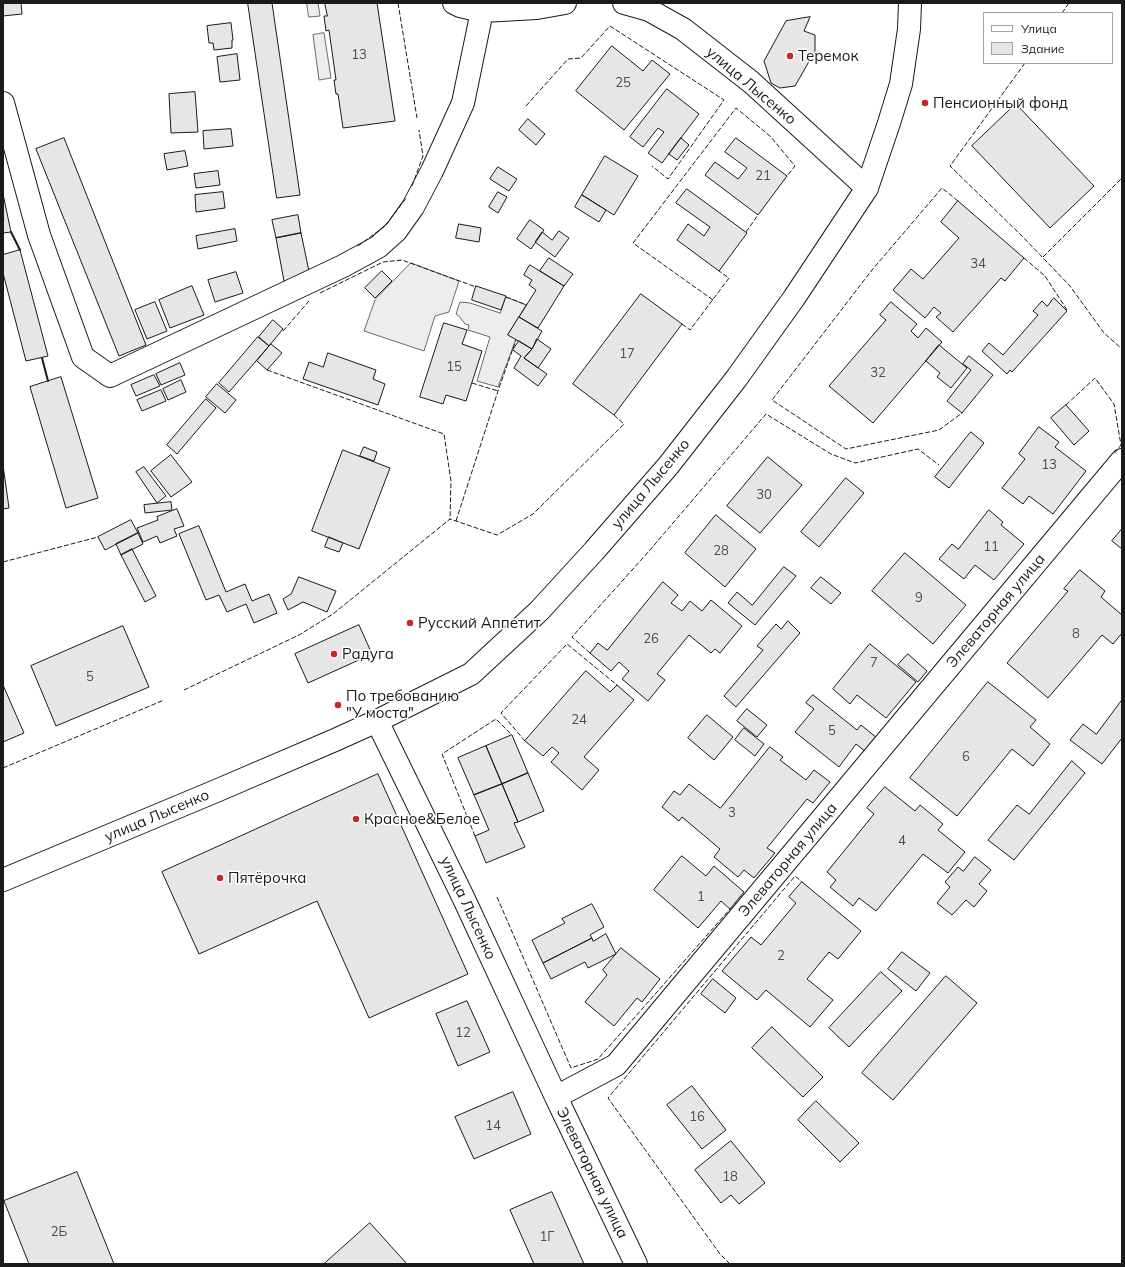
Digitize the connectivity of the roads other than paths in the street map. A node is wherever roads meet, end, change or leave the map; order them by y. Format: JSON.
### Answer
{"nodes":[{"id":1,"x":454,"y":3,"type":"edge"},
{"id":2,"x":565,"y":3,"type":"edge"},
{"id":3,"x":624,"y":3,"type":"edge"},
{"id":4,"x":910,"y":3,"type":"edge"},
{"id":5,"x":482,"y":11,"type":"junction"},
{"id":6,"x":3,"y":103,"type":"edge"},
{"id":7,"x":867,"y":188,"type":"junction"},
{"id":8,"x":1122,"y":460,"type":"edge"},
{"id":9,"x":377,"y":721,"type":"junction"},
{"id":10,"x":3,"y":880,"type":"edge"},
{"id":11,"x":556,"y":1097,"type":"junction"},
{"id":12,"x":636,"y":1264,"type":"edge"}],
"edges":[{"from":1,"to":5,"type":"street"},
{"from":2,"to":5,"type":"street"},
{"from":3,"to":7,"type":"street","name":"улица Лысенко"},
{"from":4,"to":7,"type":"street","name":"улица Лысенко"},
{"from":5,"to":6,"type":"street"},
{"from":7,"to":9,"type":"street","name":"улица Лысенко"},
{"from":8,"to":11,"type":"street","name":"Элеваторная улица"},
{"from":9,"to":10,"type":"street","name":"улица Лысенко"},
{"from":9,"to":11,"type":"street","name":"улица Лысенко"},
{"from":11,"to":12,"type":"street","name":"Элеваторная улица"}]}
